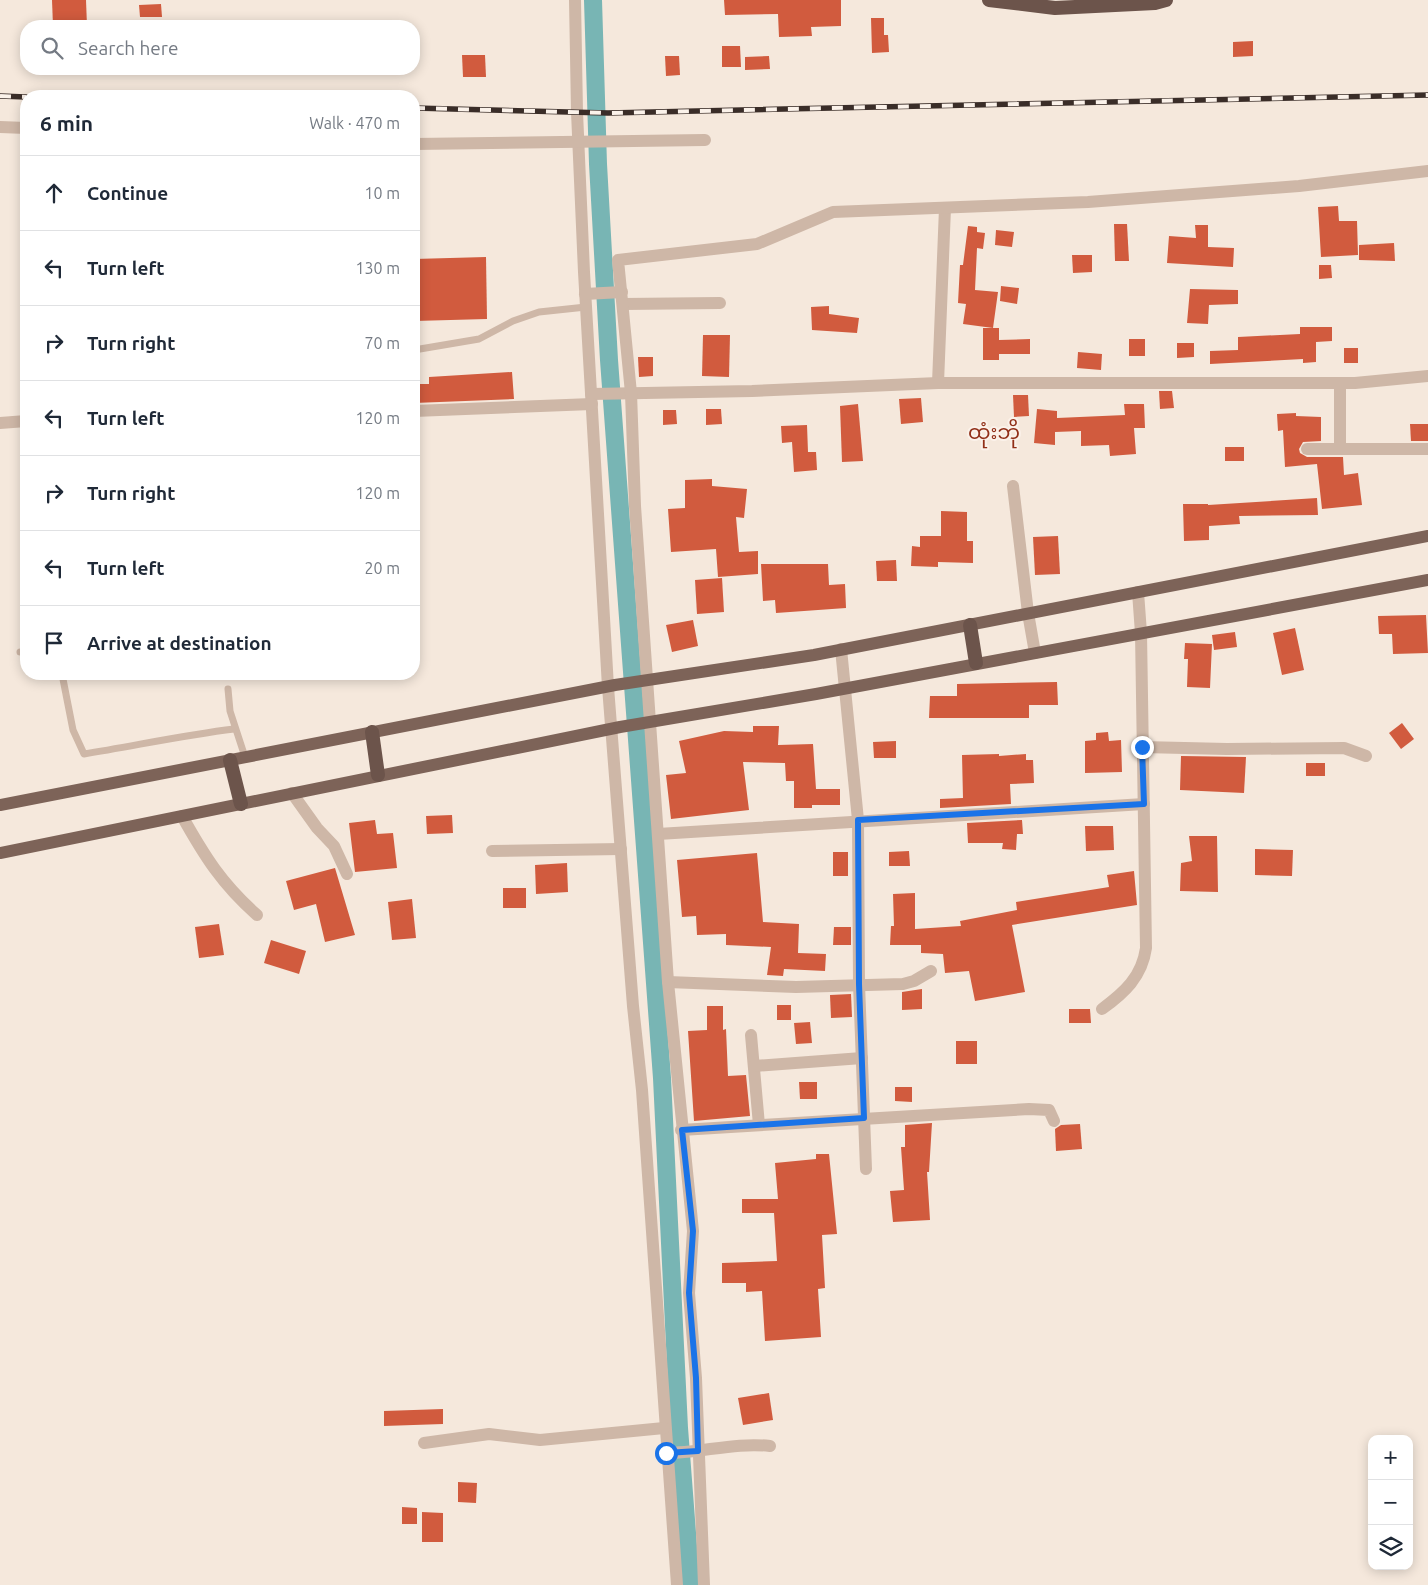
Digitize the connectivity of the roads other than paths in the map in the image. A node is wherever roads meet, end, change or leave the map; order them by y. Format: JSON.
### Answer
{"nodes":[{"id":1,"x":575,"y":0,"type":"edge"},
{"id":2,"x":989,"y":0,"type":"edge"},
{"id":3,"x":1166,"y":0,"type":"edge"},
{"id":4,"x":1094,"y":3,"type":"edge"},
{"id":5,"x":0,"y":127,"type":"edge"},
{"id":6,"x":20,"y":128,"type":"edge"},
{"id":7,"x":705,"y":140,"type":"dead end"},
{"id":8,"x":582,"y":142,"type":"junction"},
{"id":9,"x":420,"y":144,"type":"edge"},
{"id":10,"x":1428,"y":171,"type":"edge"},
{"id":11,"x":945,"y":208,"type":"junction"},
{"id":12,"x":618,"y":296,"type":"junction"},
{"id":13,"x":588,"y":298,"type":"junction"},
{"id":14,"x":720,"y":303,"type":"dead end"},
{"id":15,"x":420,"y":349,"type":"edge"},
{"id":16,"x":1428,"y":376,"type":"edge"},
{"id":17,"x":938,"y":383,"type":"junction"},
{"id":18,"x":1340,"y":383,"type":"junction"},
{"id":19,"x":627,"y":393,"type":"junction"},
{"id":20,"x":593,"y":397,"type":"junction"},
{"id":21,"x":420,"y":411,"type":"edge"},
{"id":22,"x":20,"y":421,"type":"edge"},
{"id":23,"x":0,"y":423,"type":"edge"},
{"id":24,"x":1428,"y":448,"type":"edge"},
{"id":25,"x":1307,"y":449,"type":"dead end"},
{"id":26,"x":1340,"y":449,"type":"junction"},
{"id":27,"x":1013,"y":486,"type":"dead end"},
{"id":28,"x":1428,"y":536,"type":"edge"},
{"id":29,"x":1428,"y":580,"type":"edge"},
{"id":30,"x":1138,"y":592,"type":"junction"},
{"id":31,"x":1028,"y":613,"type":"junction"},
{"id":32,"x":970,"y":625,"type":"junction"},
{"id":33,"x":1141,"y":633,"type":"junction"},
{"id":34,"x":841,"y":649,"type":"junction"},
{"id":35,"x":1035,"y":653,"type":"junction"},
{"id":36,"x":976,"y":664,"type":"junction"},
{"id":37,"x":63,"y":680,"type":"edge"},
{"id":38,"x":643,"y":681,"type":"junction"},
{"id":39,"x":612,"y":686,"type":"junction"},
{"id":40,"x":846,"y":688,"type":"junction"},
{"id":41,"x":228,"y":689,"type":"dead end"},
{"id":42,"x":645,"y":722,"type":"junction"},
{"id":43,"x":234,"y":728,"type":"junction"},
{"id":44,"x":616,"y":728,"type":"junction"},
{"id":45,"x":372,"y":732,"type":"junction"},
{"id":46,"x":1142,"y":747,"type":"junction"},
{"id":47,"x":1366,"y":756,"type":"dead end"},
{"id":48,"x":245,"y":757,"type":"junction"},
{"id":49,"x":230,"y":760,"type":"junction"},
{"id":50,"x":378,"y":775,"type":"junction"},
{"id":51,"x":292,"y":793,"type":"junction"},
{"id":52,"x":241,"y":804,"type":"junction"},
{"id":53,"x":1144,"y":804,"type":"junction"},
{"id":54,"x":0,"y":805,"type":"edge"},
{"id":55,"x":182,"y":816,"type":"junction"},
{"id":56,"x":858,"y":820,"type":"junction"},
{"id":57,"x":658,"y":834,"type":"junction"},
{"id":58,"x":621,"y":849,"type":"junction"},
{"id":59,"x":492,"y":851,"type":"dead end"},
{"id":60,"x":0,"y":853,"type":"edge"},
{"id":61,"x":347,"y":874,"type":"dead end"},
{"id":62,"x":257,"y":915,"type":"dead end"},
{"id":63,"x":931,"y":971,"type":"dead end"},
{"id":64,"x":668,"y":982,"type":"junction"},
{"id":65,"x":859,"y":984,"type":"junction"},
{"id":66,"x":1102,"y":1009,"type":"dead end"},
{"id":67,"x":751,"y":1035,"type":"dead end"},
{"id":68,"x":862,"y":1058,"type":"junction"},
{"id":69,"x":754,"y":1066,"type":"junction"},
{"id":70,"x":864,"y":1118,"type":"junction"},
{"id":71,"x":1054,"y":1121,"type":"dead end"},
{"id":72,"x":759,"y":1125,"type":"junction"},
{"id":73,"x":682,"y":1130,"type":"junction"},
{"id":74,"x":866,"y":1168,"type":"dead end"},
{"id":75,"x":664,"y":1428,"type":"junction"},
{"id":76,"x":424,"y":1443,"type":"dead end"},
{"id":77,"x":770,"y":1446,"type":"dead end"},
{"id":78,"x":693,"y":1452,"type":"junction"},
{"id":79,"x":669,"y":1453,"type":"junction"},
{"id":80,"x":677,"y":1585,"type":"edge"},
{"id":81,"x":704,"y":1585,"type":"edge"}],
"edges":[{"from":1,"to":8,"type":"street"},
{"from":2,"to":4,"type":"highway"},
{"from":3,"to":4,"type":"highway"},
{"from":5,"to":6,"type":"street"},
{"from":7,"to":8,"type":"street"},
{"from":8,"to":9,"type":"street"},
{"from":8,"to":13,"type":"street"},
{"from":10,"to":11,"type":"street"},
{"from":11,"to":12,"type":"street"},
{"from":11,"to":17,"type":"street"},
{"from":12,"to":13,"type":"street"},
{"from":12,"to":14,"type":"street"},
{"from":12,"to":19,"type":"street"},
{"from":13,"to":15,"type":"lane"},
{"from":13,"to":20,"type":"street"},
{"from":16,"to":18,"type":"street"},
{"from":17,"to":18,"type":"street"},
{"from":17,"to":19,"type":"street"},
{"from":18,"to":26,"type":"street"},
{"from":19,"to":20,"type":"street"},
{"from":19,"to":38,"type":"street"},
{"from":20,"to":21,"type":"street"},
{"from":20,"to":39,"type":"street"},
{"from":22,"to":23,"type":"street"},
{"from":24,"to":26,"type":"street"},
{"from":25,"to":26,"type":"street"},
{"from":27,"to":31,"type":"street"},
{"from":28,"to":30,"type":"main road"},
{"from":29,"to":33,"type":"main road"},
{"from":30,"to":31,"type":"main road"},
{"from":30,"to":33,"type":"street"},
{"from":31,"to":32,"type":"main road"},
{"from":31,"to":35,"type":"street"},
{"from":32,"to":34,"type":"main road"},
{"from":32,"to":36,"type":"highway"},
{"from":33,"to":35,"type":"main road"},
{"from":33,"to":46,"type":"street"},
{"from":34,"to":38,"type":"main road"},
{"from":34,"to":40,"type":"street"},
{"from":35,"to":36,"type":"main road"},
{"from":36,"to":40,"type":"main road"},
{"from":37,"to":43,"type":"lane"},
{"from":38,"to":39,"type":"main road"},
{"from":38,"to":42,"type":"street"},
{"from":39,"to":44,"type":"street"},
{"from":39,"to":45,"type":"main road"},
{"from":40,"to":42,"type":"main road"},
{"from":40,"to":56,"type":"street"},
{"from":41,"to":43,"type":"lane"},
{"from":42,"to":44,"type":"main road"},
{"from":42,"to":57,"type":"street"},
{"from":43,"to":48,"type":"lane"},
{"from":44,"to":50,"type":"main road"},
{"from":44,"to":58,"type":"street"},
{"from":45,"to":48,"type":"main road"},
{"from":45,"to":50,"type":"highway"},
{"from":46,"to":47,"type":"street"},
{"from":46,"to":53,"type":"street"},
{"from":48,"to":49,"type":"main road"},
{"from":49,"to":52,"type":"highway"},
{"from":49,"to":54,"type":"main road"},
{"from":50,"to":51,"type":"main road"},
{"from":51,"to":52,"type":"main road"},
{"from":51,"to":61,"type":"street"},
{"from":52,"to":55,"type":"main road"},
{"from":53,"to":56,"type":"street"},
{"from":53,"to":66,"type":"street"},
{"from":55,"to":60,"type":"main road"},
{"from":55,"to":62,"type":"street"},
{"from":56,"to":57,"type":"street"},
{"from":56,"to":65,"type":"street"},
{"from":57,"to":64,"type":"street"},
{"from":58,"to":59,"type":"street"},
{"from":58,"to":75,"type":"street"},
{"from":63,"to":65,"type":"street"},
{"from":64,"to":65,"type":"street"},
{"from":64,"to":73,"type":"street"},
{"from":65,"to":68,"type":"street"},
{"from":67,"to":69,"type":"street"},
{"from":68,"to":69,"type":"street"},
{"from":68,"to":70,"type":"street"},
{"from":69,"to":72,"type":"street"},
{"from":70,"to":71,"type":"street"},
{"from":70,"to":72,"type":"street"},
{"from":70,"to":74,"type":"street"},
{"from":72,"to":73,"type":"street"},
{"from":73,"to":78,"type":"street"},
{"from":75,"to":76,"type":"street"},
{"from":75,"to":79,"type":"street"},
{"from":77,"to":78,"type":"street"},
{"from":78,"to":79,"type":"street"},
{"from":78,"to":81,"type":"street"},
{"from":79,"to":80,"type":"street"}]}
